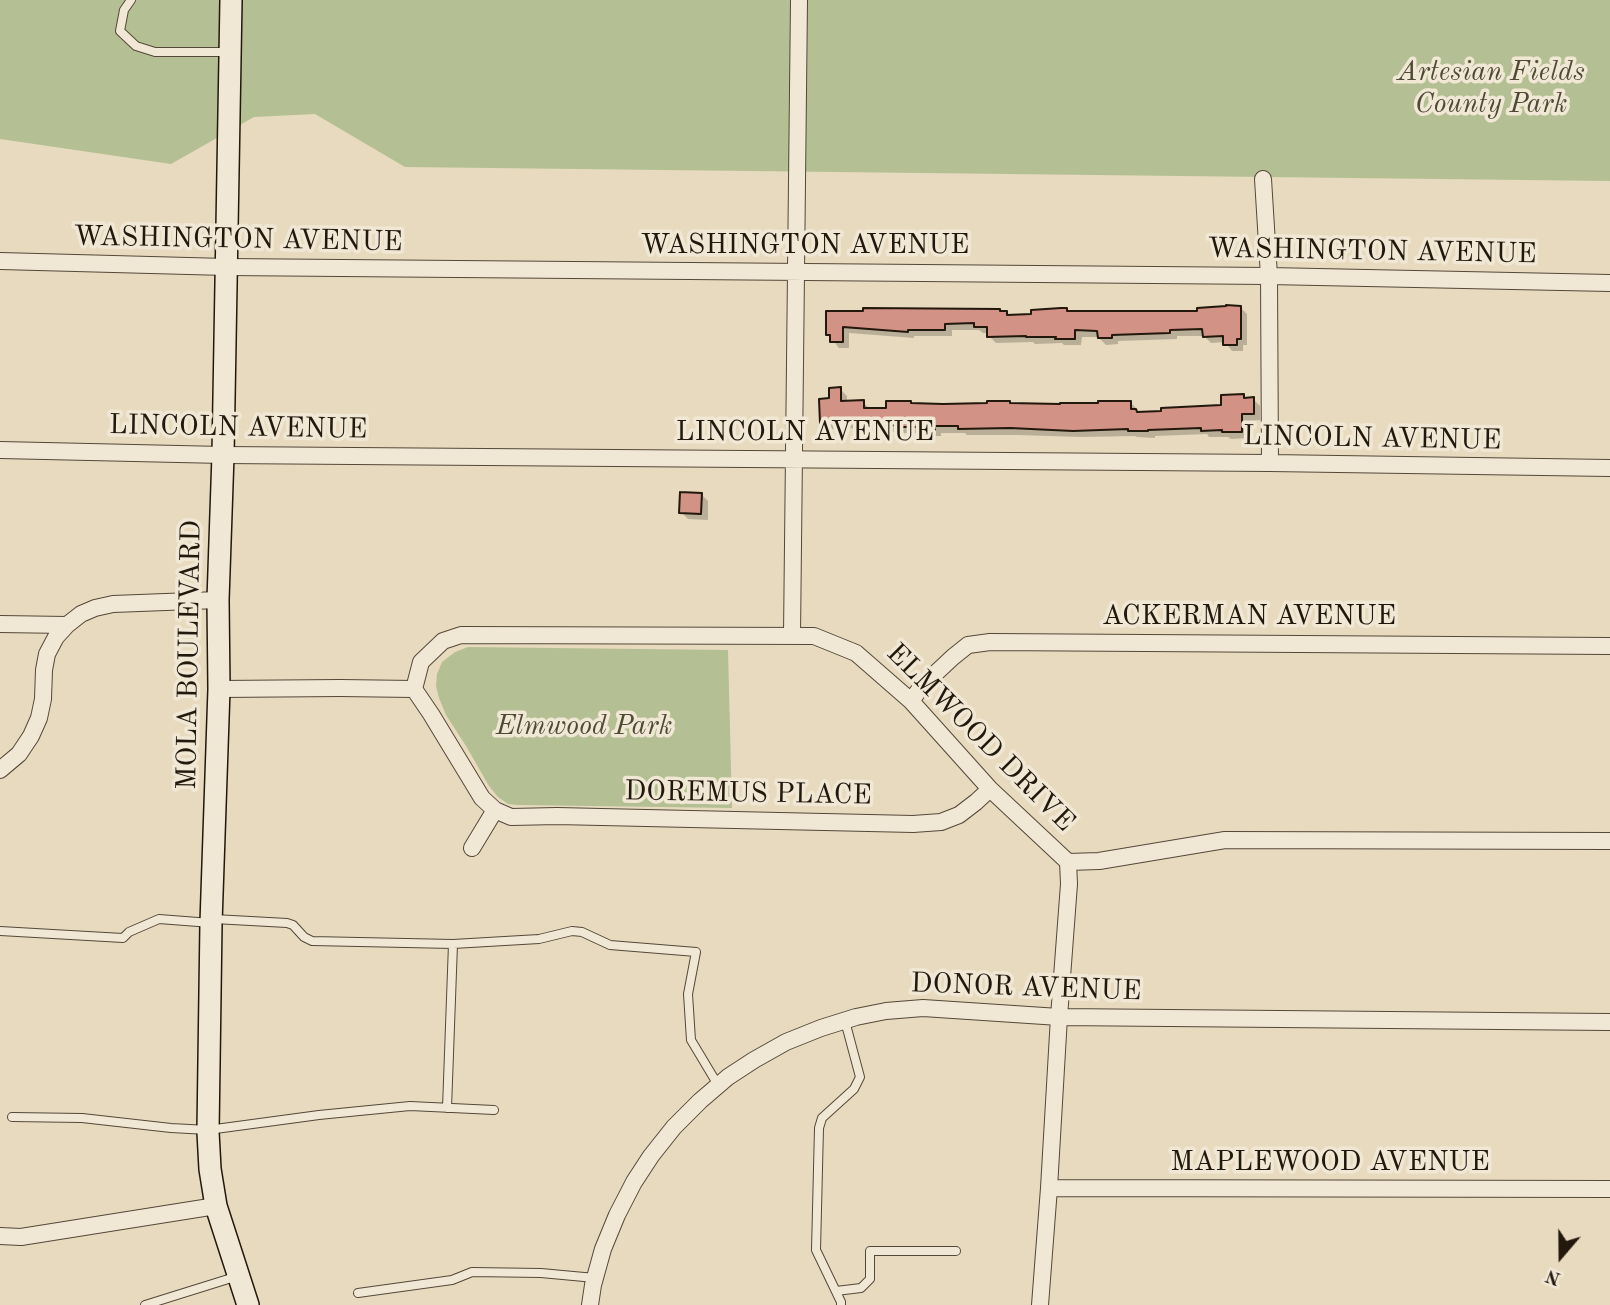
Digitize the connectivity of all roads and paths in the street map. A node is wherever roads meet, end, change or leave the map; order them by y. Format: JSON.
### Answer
{"nodes":[{"id":1,"x":131,"y":0,"type":"edge"},
{"id":2,"x":231,"y":0,"type":"edge"},
{"id":3,"x":799,"y":0,"type":"edge"},
{"id":4,"x":230,"y":52,"type":"junction"},
{"id":5,"x":1263,"y":179,"type":"dead end"},
{"id":6,"x":0,"y":261,"type":"edge"},
{"id":7,"x":226,"y":267,"type":"junction"},
{"id":8,"x":795,"y":272,"type":"junction"},
{"id":9,"x":1269,"y":276,"type":"junction"},
{"id":10,"x":1610,"y":283,"type":"edge"},
{"id":11,"x":0,"y":450,"type":"edge"},
{"id":12,"x":223,"y":456,"type":"junction"},
{"id":13,"x":794,"y":459,"type":"junction"},
{"id":14,"x":1270,"y":463,"type":"junction"},
{"id":15,"x":1610,"y":468,"type":"edge"},
{"id":16,"x":218,"y":600,"type":"junction"},
{"id":17,"x":0,"y":624,"type":"edge"},
{"id":18,"x":67,"y":625,"type":"junction"},
{"id":19,"x":792,"y":635,"type":"junction"},
{"id":20,"x":1610,"y":646,"type":"edge"},
{"id":21,"x":219,"y":689,"type":"junction"},
{"id":22,"x":414,"y":689,"type":"junction"},
{"id":23,"x":911,"y":701,"type":"junction"},
{"id":24,"x":0,"y":770,"type":"edge"},
{"id":25,"x":990,"y":789,"type":"junction"},
{"id":26,"x":495,"y":810,"type":"junction"},
{"id":27,"x":1610,"y":841,"type":"edge"},
{"id":28,"x":472,"y":848,"type":"dead end"},
{"id":29,"x":1068,"y":862,"type":"junction"},
{"id":30,"x":211,"y":921,"type":"junction"},
{"id":31,"x":0,"y":931,"type":"edge"},
{"id":32,"x":453,"y":944,"type":"junction"},
{"id":33,"x":1059,"y":1017,"type":"junction"},
{"id":34,"x":845,"y":1021,"type":"junction"},
{"id":35,"x":1610,"y":1022,"type":"edge"},
{"id":36,"x":718,"y":1085,"type":"junction"},
{"id":37,"x":447,"y":1108,"type":"junction"},
{"id":38,"x":494,"y":1110,"type":"dead end"},
{"id":39,"x":12,"y":1117,"type":"dead end"},
{"id":40,"x":208,"y":1130,"type":"junction"},
{"id":41,"x":1049,"y":1188,"type":"junction"},
{"id":42,"x":1610,"y":1189,"type":"edge"},
{"id":43,"x":216,"y":1206,"type":"junction"},
{"id":44,"x":0,"y":1236,"type":"edge"},
{"id":45,"x":956,"y":1251,"type":"dead end"},
{"id":46,"x":239,"y":1276,"type":"junction"},
{"id":47,"x":595,"y":1278,"type":"junction"},
{"id":48,"x":836,"y":1291,"type":"junction"},
{"id":49,"x":358,"y":1293,"type":"dead end"},
{"id":50,"x":145,"y":1305,"type":"edge"},
{"id":51,"x":248,"y":1305,"type":"edge"},
{"id":52,"x":590,"y":1305,"type":"edge"},
{"id":53,"x":841,"y":1305,"type":"edge"},
{"id":54,"x":1040,"y":1305,"type":"edge"}],
"edges":[{"from":1,"to":4,"type":"lane"},
{"from":2,"to":4,"type":"street","name":"MOLA BOULEVARD"},
{"from":3,"to":8,"type":"street"},
{"from":4,"to":7,"type":"street","name":"MOLA BOULEVARD"},
{"from":5,"to":9,"type":"street"},
{"from":6,"to":7,"type":"street","name":"WASHINGTON AVENUE"},
{"from":7,"to":8,"type":"street","name":"WASHINGTON AVENUE"},
{"from":7,"to":12,"type":"street","name":"MOLA BOULEVARD"},
{"from":8,"to":9,"type":"street","name":"WASHINGTON AVENUE"},
{"from":8,"to":13,"type":"street"},
{"from":9,"to":10,"type":"street","name":"WASHINGTON AVENUE"},
{"from":9,"to":14,"type":"street"},
{"from":11,"to":12,"type":"street","name":"LINCOLN AVENUE"},
{"from":12,"to":13,"type":"street","name":"LINCOLN AVENUE"},
{"from":12,"to":16,"type":"street","name":"MOLA BOULEVARD"},
{"from":13,"to":14,"type":"street","name":"LINCOLN AVENUE"},
{"from":13,"to":19,"type":"street"},
{"from":14,"to":15,"type":"street","name":"LINCOLN AVENUE"},
{"from":16,"to":18,"type":"street"},
{"from":16,"to":21,"type":"street","name":"MOLA BOULEVARD"},
{"from":17,"to":18,"type":"street"},
{"from":18,"to":24,"type":"street"},
{"from":19,"to":22,"type":"street","name":"ELMWOOD DRIVE"},
{"from":19,"to":23,"type":"street","name":"ELMWOOD DRIVE"},
{"from":20,"to":23,"type":"street","name":"ACKERMAN AVENUE"},
{"from":21,"to":22,"type":"street"},
{"from":21,"to":30,"type":"street","name":"MOLA BOULEVARD"},
{"from":22,"to":26,"type":"street"},
{"from":23,"to":25,"type":"street","name":"ELMWOOD DRIVE"},
{"from":25,"to":26,"type":"street","name":"DOREMUS PLACE"},
{"from":25,"to":29,"type":"street","name":"ELMWOOD DRIVE"},
{"from":26,"to":28,"type":"street"},
{"from":27,"to":29,"type":"street","name":"ELMWOOD DRIVE"},
{"from":29,"to":33,"type":"street"},
{"from":30,"to":31,"type":"lane"},
{"from":30,"to":32,"type":"lane"},
{"from":30,"to":40,"type":"street","name":"MOLA BOULEVARD"},
{"from":32,"to":36,"type":"lane"},
{"from":32,"to":37,"type":"lane"},
{"from":33,"to":34,"type":"street","name":"DONOR AVENUE"},
{"from":33,"to":35,"type":"street","name":"DONOR AVENUE"},
{"from":33,"to":41,"type":"street"},
{"from":34,"to":36,"type":"street","name":"DONOR AVENUE"},
{"from":34,"to":48,"type":"lane"},
{"from":36,"to":47,"type":"street","name":"DONOR AVENUE"},
{"from":37,"to":38,"type":"lane"},
{"from":37,"to":40,"type":"lane"},
{"from":39,"to":40,"type":"lane"},
{"from":40,"to":43,"type":"street","name":"MOLA BOULEVARD"},
{"from":41,"to":42,"type":"street","name":"MAPLEWOOD AVENUE"},
{"from":41,"to":54,"type":"street"},
{"from":43,"to":44,"type":"street"},
{"from":43,"to":46,"type":"street","name":"MOLA BOULEVARD"},
{"from":45,"to":48,"type":"lane"},
{"from":46,"to":50,"type":"lane"},
{"from":46,"to":51,"type":"street","name":"MOLA BOULEVARD"},
{"from":47,"to":49,"type":"lane"},
{"from":47,"to":52,"type":"street","name":"DONOR AVENUE"},
{"from":48,"to":53,"type":"lane"}]}
